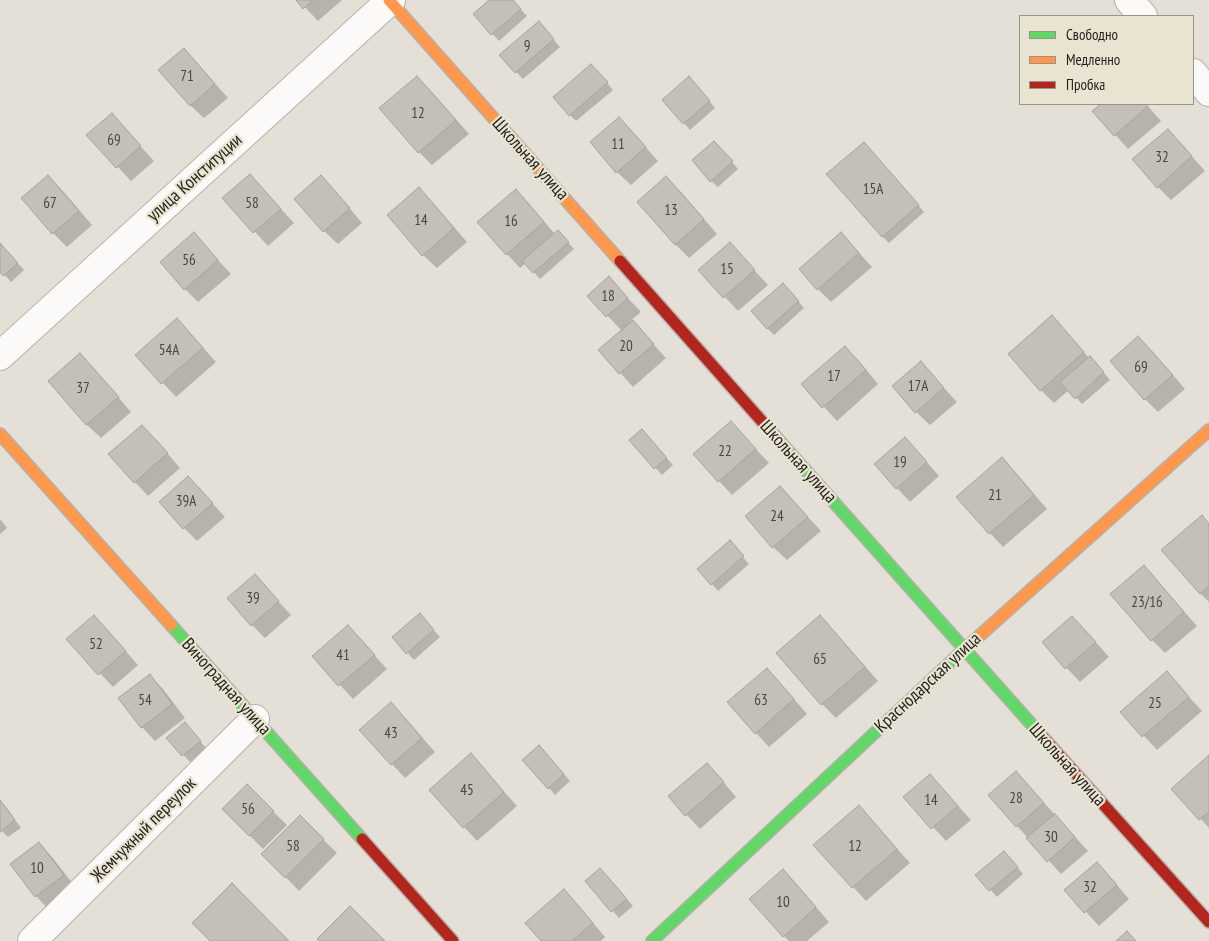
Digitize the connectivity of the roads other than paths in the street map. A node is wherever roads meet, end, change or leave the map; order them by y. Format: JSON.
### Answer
{"nodes":[{"id":1,"x":390,"y":0,"type":"edge"},
{"id":2,"x":1129,"y":0,"type":"edge"},
{"id":3,"x":1142,"y":15,"type":"edge"},
{"id":4,"x":1194,"y":74,"type":"edge"},
{"id":5,"x":1209,"y":92,"type":"edge"},
{"id":6,"x":0,"y":356,"type":"edge"},
{"id":7,"x":1209,"y":430,"type":"edge"},
{"id":8,"x":0,"y":434,"type":"edge"},
{"id":9,"x":964,"y":650,"type":"junction"},
{"id":10,"x":255,"y":719,"type":"junction"},
{"id":11,"x":1209,"y":922,"type":"edge"},
{"id":12,"x":32,"y":941,"type":"edge"},
{"id":13,"x":453,"y":941,"type":"edge"},
{"id":14,"x":652,"y":941,"type":"edge"}],
"edges":[{"from":1,"to":6,"type":"street","name":"улица Конституции"},
{"from":1,"to":9,"type":"street","name":"Школьная улица"},
{"from":2,"to":3,"type":"street"},
{"from":4,"to":5,"type":"street"},
{"from":7,"to":9,"type":"street","name":"Краснодарская улица"},
{"from":8,"to":10,"type":"street","name":"Виноградная улица"},
{"from":9,"to":11,"type":"street","name":"Школьная улица"},
{"from":9,"to":14,"type":"street","name":"Краснодарская улица"},
{"from":10,"to":12,"type":"street","name":"Жемчужный переулок"},
{"from":10,"to":13,"type":"street","name":"Виноградная улица"}]}
